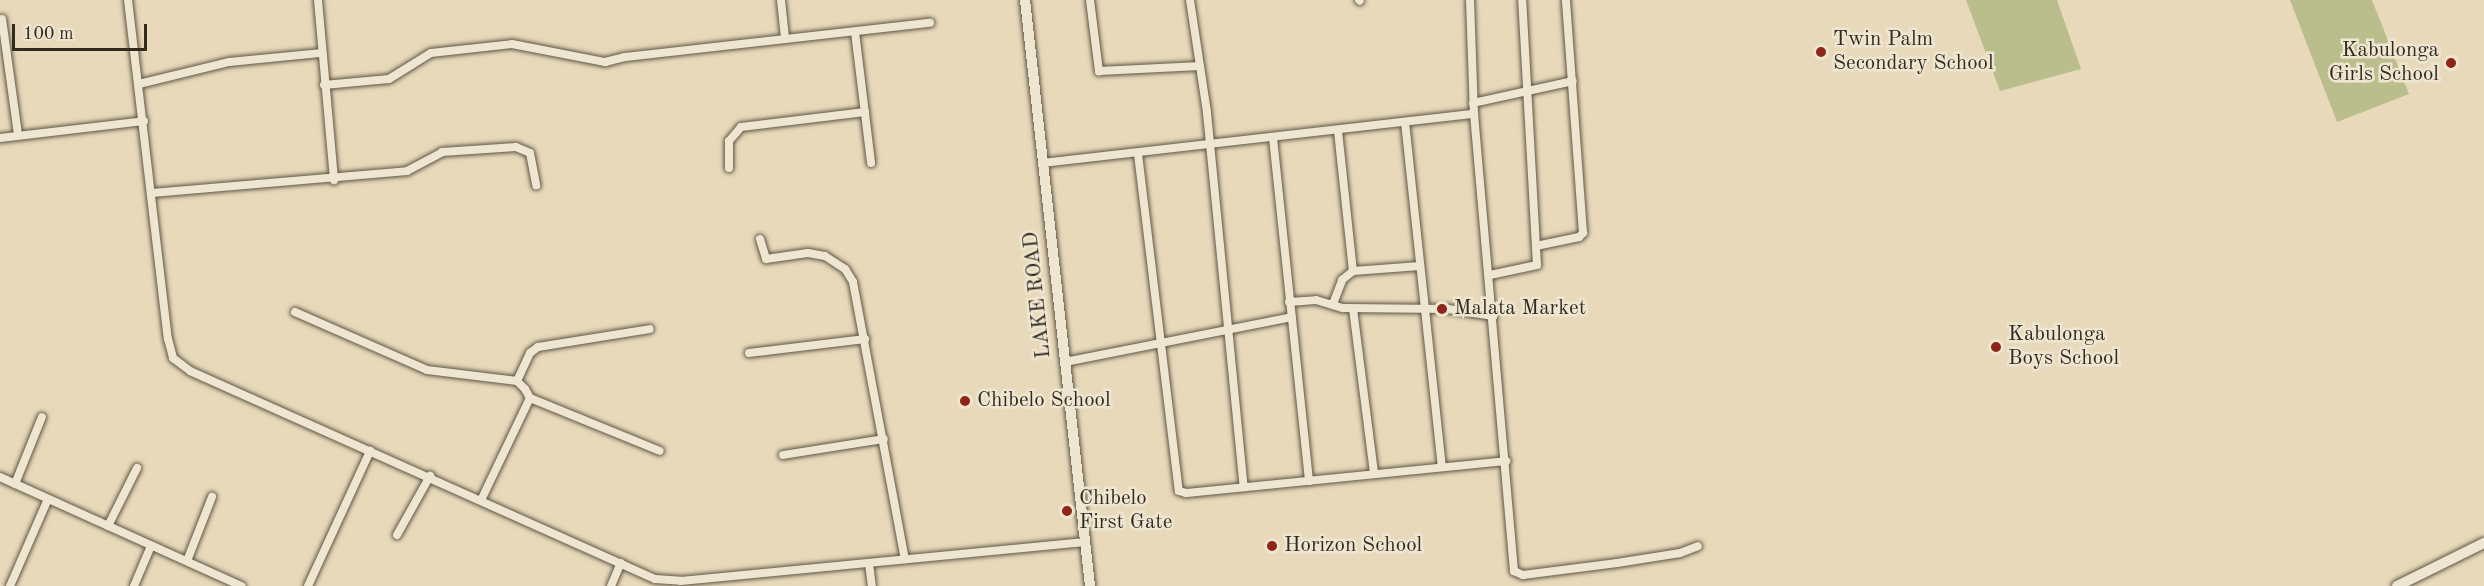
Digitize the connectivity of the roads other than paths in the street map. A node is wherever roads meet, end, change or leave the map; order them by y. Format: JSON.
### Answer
{"nodes":[{"id":1,"x":128,"y":0,"type":"edge"},
{"id":2,"x":318,"y":0,"type":"edge"},
{"id":3,"x":781,"y":0,"type":"edge"},
{"id":4,"x":1025,"y":0,"type":"edge"},
{"id":5,"x":1090,"y":0,"type":"edge"},
{"id":6,"x":1190,"y":0,"type":"edge"},
{"id":7,"x":1470,"y":0,"type":"edge"},
{"id":8,"x":1522,"y":0,"type":"edge"},
{"id":9,"x":1566,"y":0,"type":"edge"},
{"id":10,"x":2,"y":19,"type":"dead end"},
{"id":11,"x":930,"y":23,"type":"dead end"},
{"id":12,"x":855,"y":32,"type":"junction"},
{"id":13,"x":785,"y":39,"type":"junction"},
{"id":14,"x":320,"y":53,"type":"junction"},
{"id":15,"x":1200,"y":66,"type":"junction"},
{"id":16,"x":1573,"y":81,"type":"junction"},
{"id":17,"x":139,"y":84,"type":"junction"},
{"id":18,"x":324,"y":85,"type":"junction"},
{"id":19,"x":1527,"y":88,"type":"junction"},
{"id":20,"x":1473,"y":103,"type":"junction"},
{"id":21,"x":865,"y":112,"type":"junction"},
{"id":22,"x":1474,"y":114,"type":"junction"},
{"id":23,"x":144,"y":121,"type":"junction"},
{"id":24,"x":1405,"y":122,"type":"junction"},
{"id":25,"x":1338,"y":131,"type":"junction"},
{"id":26,"x":18,"y":135,"type":"junction"},
{"id":27,"x":0,"y":138,"type":"edge"},
{"id":28,"x":1273,"y":138,"type":"junction"},
{"id":29,"x":1208,"y":146,"type":"junction"},
{"id":30,"x":1138,"y":154,"type":"junction"},
{"id":31,"x":1042,"y":163,"type":"junction"},
{"id":32,"x":871,"y":164,"type":"dead end"},
{"id":33,"x":729,"y":168,"type":"dead end"},
{"id":34,"x":334,"y":180,"type":"junction"},
{"id":35,"x":537,"y":185,"type":"dead end"},
{"id":36,"x":152,"y":193,"type":"junction"},
{"id":37,"x":760,"y":239,"type":"dead end"},
{"id":38,"x":1536,"y":246,"type":"junction"},
{"id":39,"x":1420,"y":266,"type":"junction"},
{"id":40,"x":1353,"y":271,"type":"junction"},
{"id":41,"x":1490,"y":275,"type":"junction"},
{"id":42,"x":1289,"y":302,"type":"junction"},
{"id":43,"x":1333,"y":304,"type":"junction"},
{"id":44,"x":1423,"y":308,"type":"junction"},
{"id":45,"x":1353,"y":309,"type":"junction"},
{"id":46,"x":295,"y":312,"type":"dead end"},
{"id":47,"x":1493,"y":316,"type":"junction"},
{"id":48,"x":1292,"y":317,"type":"junction"},
{"id":49,"x":650,"y":329,"type":"dead end"},
{"id":50,"x":1226,"y":329,"type":"junction"},
{"id":51,"x":865,"y":339,"type":"junction"},
{"id":52,"x":1164,"y":346,"type":"junction"},
{"id":53,"x":748,"y":353,"type":"dead end"},
{"id":54,"x":1065,"y":362,"type":"junction"},
{"id":55,"x":518,"y":381,"type":"junction"},
{"id":56,"x":530,"y":398,"type":"junction"},
{"id":57,"x":42,"y":417,"type":"dead end"},
{"id":58,"x":884,"y":439,"type":"junction"},
{"id":59,"x":370,"y":451,"type":"junction"},
{"id":60,"x":660,"y":451,"type":"dead end"},
{"id":61,"x":783,"y":455,"type":"dead end"},
{"id":62,"x":1506,"y":461,"type":"junction"},
{"id":63,"x":1442,"y":467,"type":"junction"},
{"id":64,"x":137,"y":468,"type":"dead end"},
{"id":65,"x":1374,"y":474,"type":"junction"},
{"id":66,"x":430,"y":476,"type":"junction"},
{"id":67,"x":0,"y":477,"type":"edge"},
{"id":68,"x":1309,"y":481,"type":"junction"},
{"id":69,"x":15,"y":484,"type":"junction"},
{"id":70,"x":1244,"y":488,"type":"junction"},
{"id":71,"x":212,"y":497,"type":"dead end"},
{"id":72,"x":482,"y":498,"type":"junction"},
{"id":73,"x":48,"y":499,"type":"junction"},
{"id":74,"x":108,"y":526,"type":"junction"},
{"id":75,"x":397,"y":535,"type":"dead end"},
{"id":76,"x":1085,"y":542,"type":"junction"},
{"id":77,"x":2484,"y":543,"type":"edge"},
{"id":78,"x":151,"y":546,"type":"junction"},
{"id":79,"x":1698,"y":546,"type":"dead end"},
{"id":80,"x":906,"y":559,"type":"junction"},
{"id":81,"x":187,"y":561,"type":"junction"},
{"id":82,"x":869,"y":562,"type":"junction"},
{"id":83,"x":621,"y":563,"type":"junction"},
{"id":84,"x":2413,"y":582,"type":"edge"},
{"id":85,"x":10,"y":586,"type":"edge"},
{"id":86,"x":134,"y":586,"type":"edge"},
{"id":87,"x":241,"y":586,"type":"edge"},
{"id":88,"x":308,"y":586,"type":"edge"},
{"id":89,"x":611,"y":586,"type":"edge"},
{"id":90,"x":872,"y":586,"type":"edge"},
{"id":91,"x":1090,"y":586,"type":"edge"},
{"id":92,"x":2397,"y":586,"type":"edge"}],
"edges":[{"from":1,"to":17,"type":"street"},
{"from":2,"to":14,"type":"street"},
{"from":3,"to":13,"type":"street"},
{"from":4,"to":31,"type":"main road","name":"LAKE ROAD"},
{"from":5,"to":15,"type":"street"},
{"from":6,"to":15,"type":"street"},
{"from":7,"to":20,"type":"street"},
{"from":8,"to":19,"type":"street"},
{"from":9,"to":16,"type":"street"},
{"from":10,"to":26,"type":"street"},
{"from":11,"to":12,"type":"street"},
{"from":12,"to":13,"type":"street"},
{"from":12,"to":21,"type":"street"},
{"from":13,"to":18,"type":"street"},
{"from":14,"to":17,"type":"street"},
{"from":14,"to":18,"type":"street"},
{"from":15,"to":29,"type":"street"},
{"from":16,"to":19,"type":"street"},
{"from":16,"to":38,"type":"street"},
{"from":17,"to":23,"type":"street"},
{"from":18,"to":34,"type":"street"},
{"from":19,"to":20,"type":"street"},
{"from":19,"to":38,"type":"street"},
{"from":20,"to":22,"type":"street"},
{"from":21,"to":32,"type":"street"},
{"from":21,"to":33,"type":"street"},
{"from":22,"to":24,"type":"street"},
{"from":22,"to":41,"type":"street"},
{"from":23,"to":26,"type":"street"},
{"from":23,"to":36,"type":"street"},
{"from":24,"to":25,"type":"street"},
{"from":24,"to":39,"type":"street"},
{"from":25,"to":28,"type":"street"},
{"from":25,"to":40,"type":"street"},
{"from":26,"to":27,"type":"street"},
{"from":28,"to":29,"type":"street"},
{"from":28,"to":42,"type":"street"},
{"from":29,"to":30,"type":"street"},
{"from":29,"to":50,"type":"street"},
{"from":30,"to":31,"type":"street"},
{"from":30,"to":52,"type":"street"},
{"from":31,"to":54,"type":"main road","name":"LAKE ROAD"},
{"from":34,"to":35,"type":"street"},
{"from":34,"to":36,"type":"street"},
{"from":36,"to":59,"type":"street"},
{"from":37,"to":51,"type":"street"},
{"from":38,"to":41,"type":"street"},
{"from":39,"to":40,"type":"street"},
{"from":39,"to":44,"type":"street"},
{"from":40,"to":43,"type":"street"},
{"from":41,"to":47,"type":"street"},
{"from":42,"to":43,"type":"street"},
{"from":42,"to":48,"type":"street"},
{"from":43,"to":45,"type":"street"},
{"from":44,"to":45,"type":"street"},
{"from":44,"to":47,"type":"street"},
{"from":44,"to":63,"type":"street"},
{"from":45,"to":65,"type":"street"},
{"from":46,"to":55,"type":"street"},
{"from":47,"to":62,"type":"street"},
{"from":48,"to":50,"type":"street"},
{"from":48,"to":68,"type":"street"},
{"from":49,"to":55,"type":"street"},
{"from":50,"to":52,"type":"street"},
{"from":50,"to":70,"type":"street"},
{"from":51,"to":53,"type":"street"},
{"from":51,"to":58,"type":"street"},
{"from":52,"to":54,"type":"street"},
{"from":52,"to":70,"type":"street"},
{"from":54,"to":76,"type":"main road","name":"LAKE ROAD"},
{"from":55,"to":56,"type":"street"},
{"from":56,"to":60,"type":"street"},
{"from":56,"to":72,"type":"street"},
{"from":57,"to":69,"type":"street"},
{"from":58,"to":61,"type":"street"},
{"from":58,"to":80,"type":"street"},
{"from":59,"to":66,"type":"street"},
{"from":59,"to":88,"type":"street"},
{"from":62,"to":63,"type":"street"},
{"from":62,"to":79,"type":"street"},
{"from":63,"to":65,"type":"street"},
{"from":64,"to":74,"type":"street"},
{"from":65,"to":68,"type":"street"},
{"from":66,"to":72,"type":"street"},
{"from":66,"to":75,"type":"street"},
{"from":67,"to":69,"type":"street"},
{"from":68,"to":70,"type":"street"},
{"from":69,"to":73,"type":"street"},
{"from":71,"to":81,"type":"street"},
{"from":72,"to":83,"type":"street"},
{"from":73,"to":74,"type":"street"},
{"from":73,"to":85,"type":"street"},
{"from":74,"to":78,"type":"street"},
{"from":76,"to":80,"type":"street"},
{"from":76,"to":91,"type":"main road","name":"LAKE ROAD"},
{"from":77,"to":84,"type":"main road"},
{"from":78,"to":81,"type":"street"},
{"from":78,"to":86,"type":"street"},
{"from":80,"to":82,"type":"street"},
{"from":81,"to":87,"type":"street"},
{"from":82,"to":83,"type":"street"},
{"from":82,"to":90,"type":"street"},
{"from":83,"to":89,"type":"street"},
{"from":84,"to":92,"type":"main road"}]}
